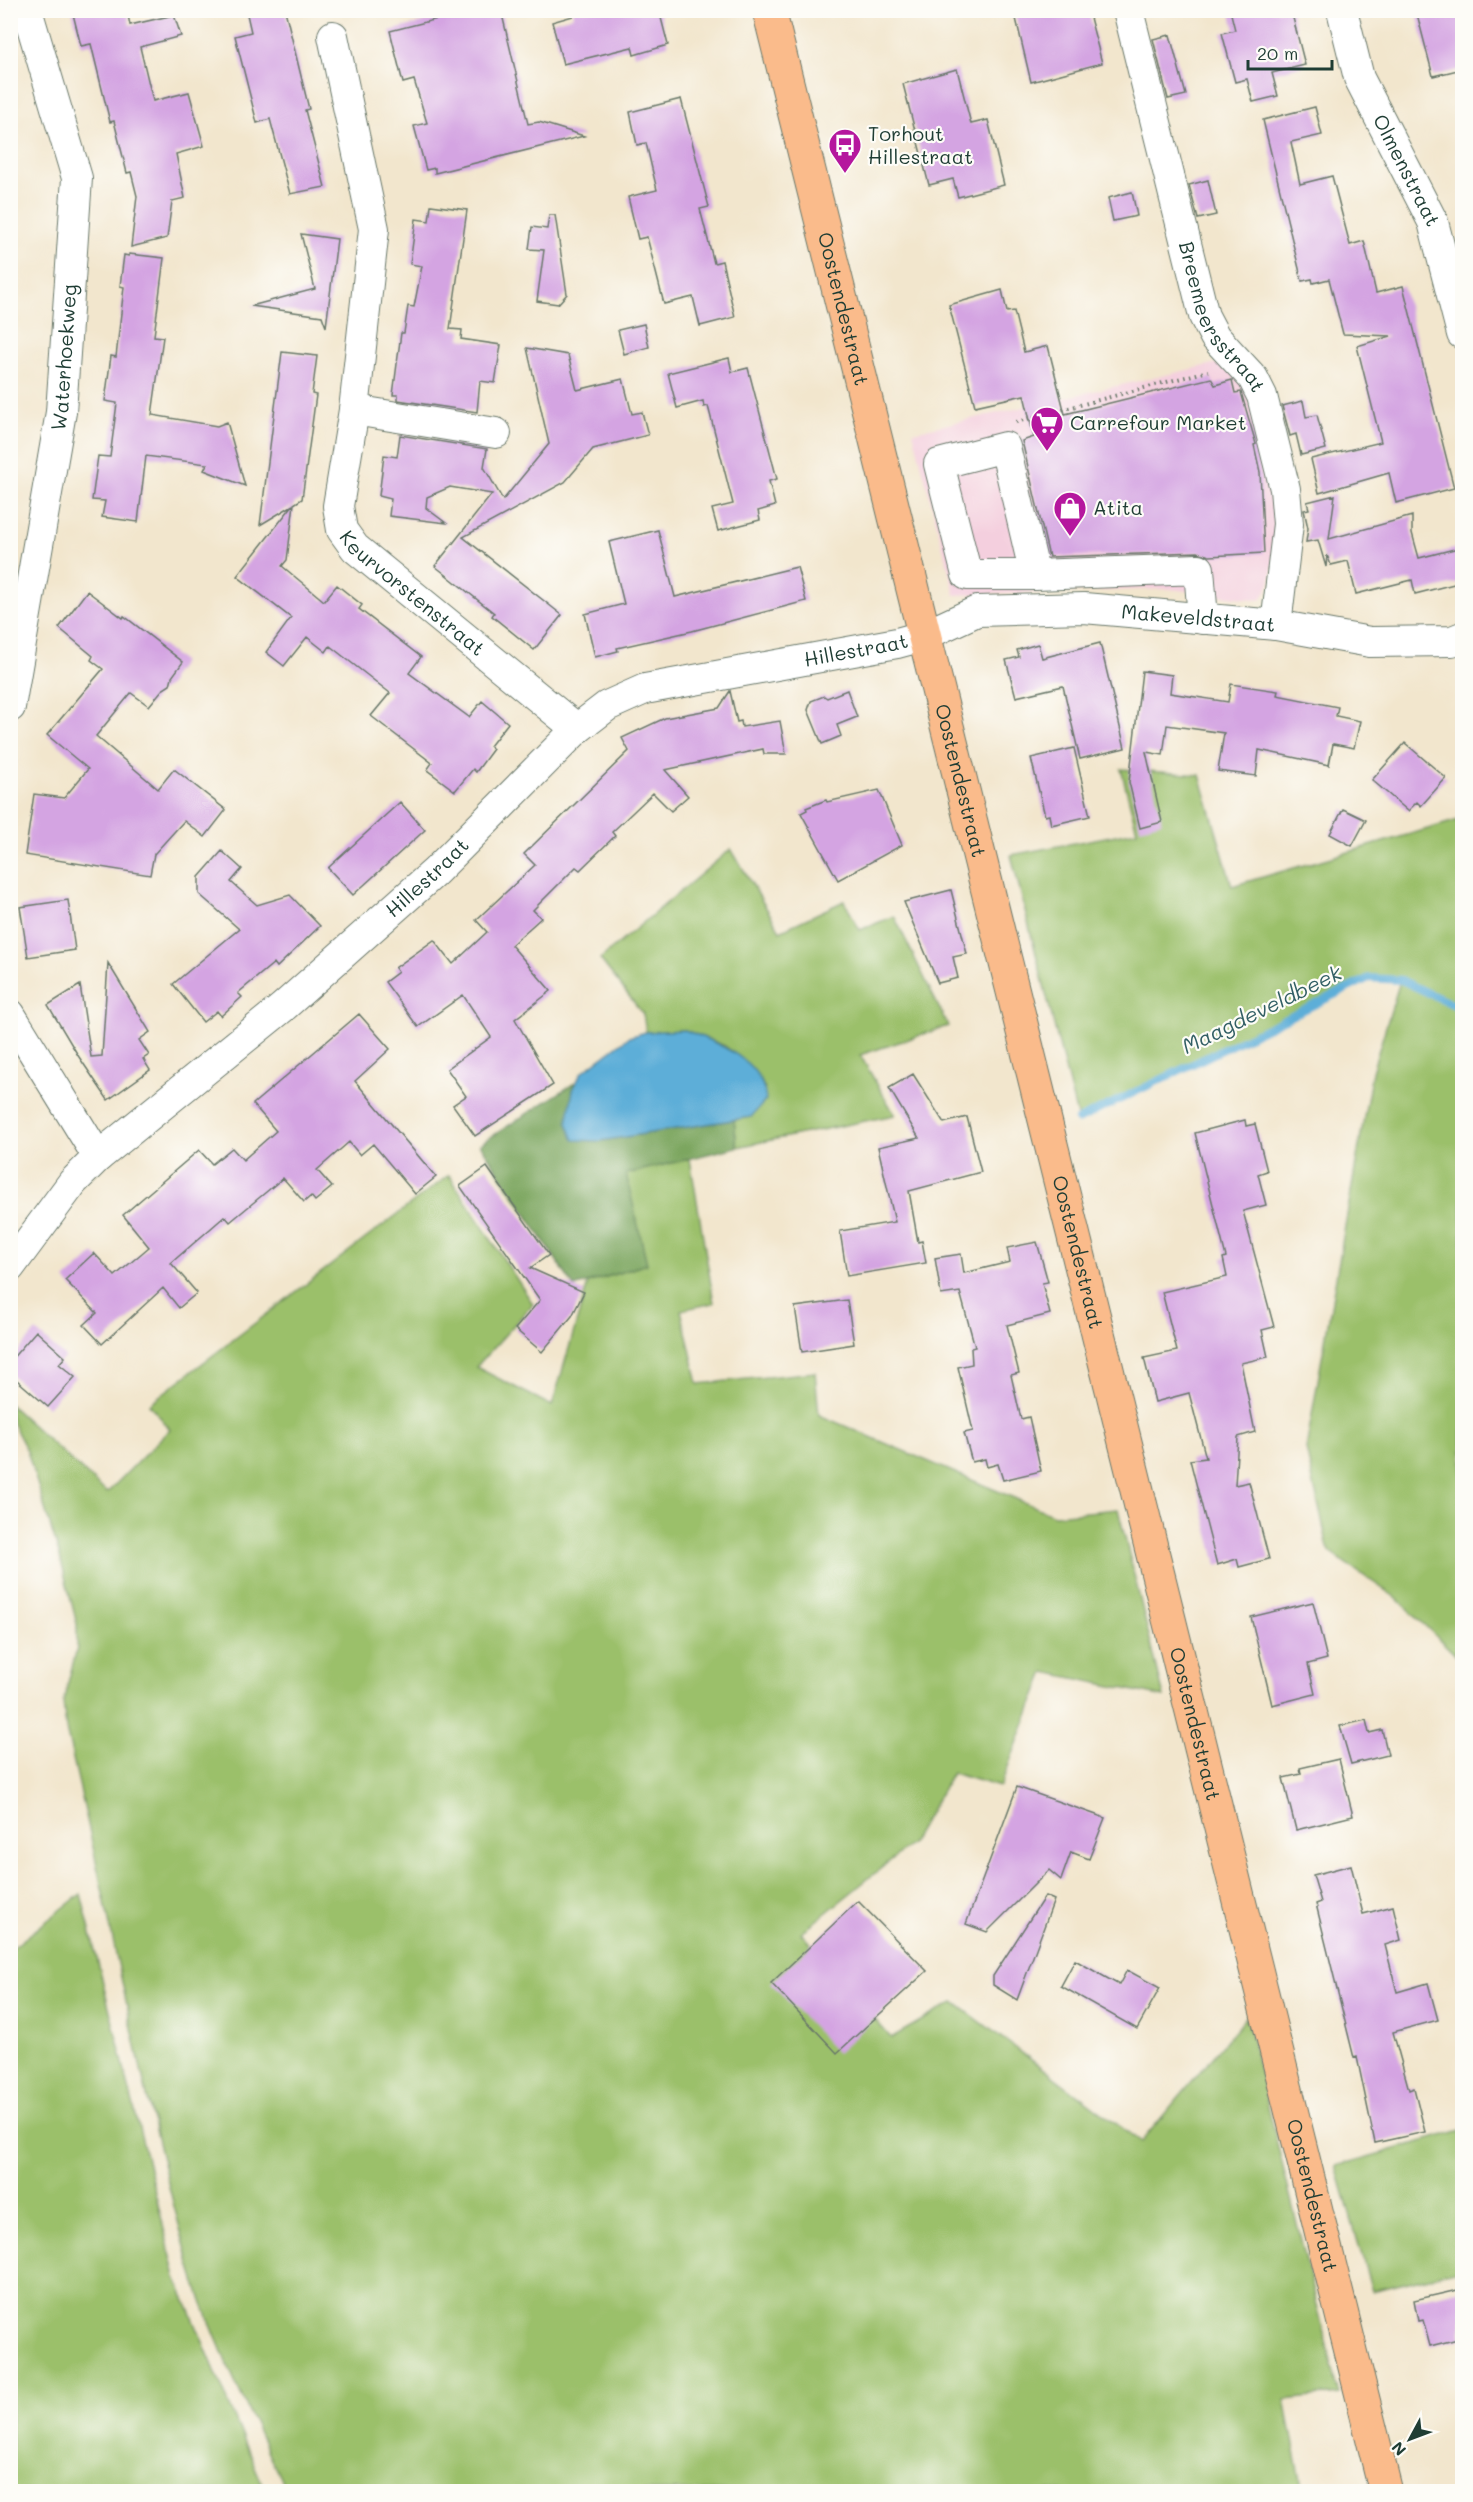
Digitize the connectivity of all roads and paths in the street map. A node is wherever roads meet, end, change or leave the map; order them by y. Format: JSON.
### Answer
{"nodes":[{"id":1,"x":27,"y":10,"type":"edge"},
{"id":2,"x":769,"y":10,"type":"edge"},
{"id":3,"x":1128,"y":10,"type":"edge"},
{"id":4,"x":1342,"y":10,"type":"edge"},
{"id":5,"x":333,"y":36,"type":"dead end"},
{"id":6,"x":1462,"y":334,"type":"edge"},
{"id":7,"x":1241,"y":365,"type":"junction"},
{"id":8,"x":354,"y":410,"type":"junction"},
{"id":9,"x":496,"y":433,"type":"dead end"},
{"id":10,"x":1005,"y":447,"type":"junction"},
{"id":11,"x":1035,"y":574,"type":"junction"},
{"id":12,"x":1203,"y":619,"type":"junction"},
{"id":13,"x":1276,"y":625,"type":"junction"},
{"id":14,"x":923,"y":636,"type":"junction"},
{"id":15,"x":1459,"y":647,"type":"edge"},
{"id":16,"x":10,"y":706,"type":"edge"},
{"id":17,"x":577,"y":729,"type":"junction"},
{"id":18,"x":10,"y":1014,"type":"edge"},
{"id":19,"x":98,"y":1157,"type":"junction"},
{"id":20,"x":10,"y":1267,"type":"edge"},
{"id":21,"x":1386,"y":2492,"type":"edge"}],
"edges":[{"from":1,"to":16,"type":"street","name":"Waterhoekweg"},
{"from":2,"to":14,"type":"main road","name":"Oostendestraat"},
{"from":3,"to":7,"type":"street","name":"Breemeersstraat"},
{"from":4,"to":6,"type":"street","name":"Olmenstraat"},
{"from":5,"to":8,"type":"street","name":"Keurvorstenstraat"},
{"from":7,"to":10,"type":"path"},
{"from":7,"to":13,"type":"street","name":"Breemeersstraat"},
{"from":8,"to":9,"type":"street"},
{"from":8,"to":17,"type":"street","name":"Keurvorstenstraat"},
{"from":10,"to":11,"type":"street"},
{"from":10,"to":11,"type":"street"},
{"from":11,"to":12,"type":"street"},
{"from":12,"to":13,"type":"street","name":"Makeveldstraat"},
{"from":12,"to":14,"type":"street","name":"Makeveldstraat"},
{"from":13,"to":15,"type":"street","name":"Makeveldstraat"},
{"from":14,"to":17,"type":"street","name":"Hillestraat"},
{"from":14,"to":21,"type":"main road","name":"Oostendestraat"},
{"from":17,"to":19,"type":"street","name":"Hillestraat"},
{"from":18,"to":19,"type":"street"},
{"from":19,"to":20,"type":"street","name":"Hillestraat"}]}
